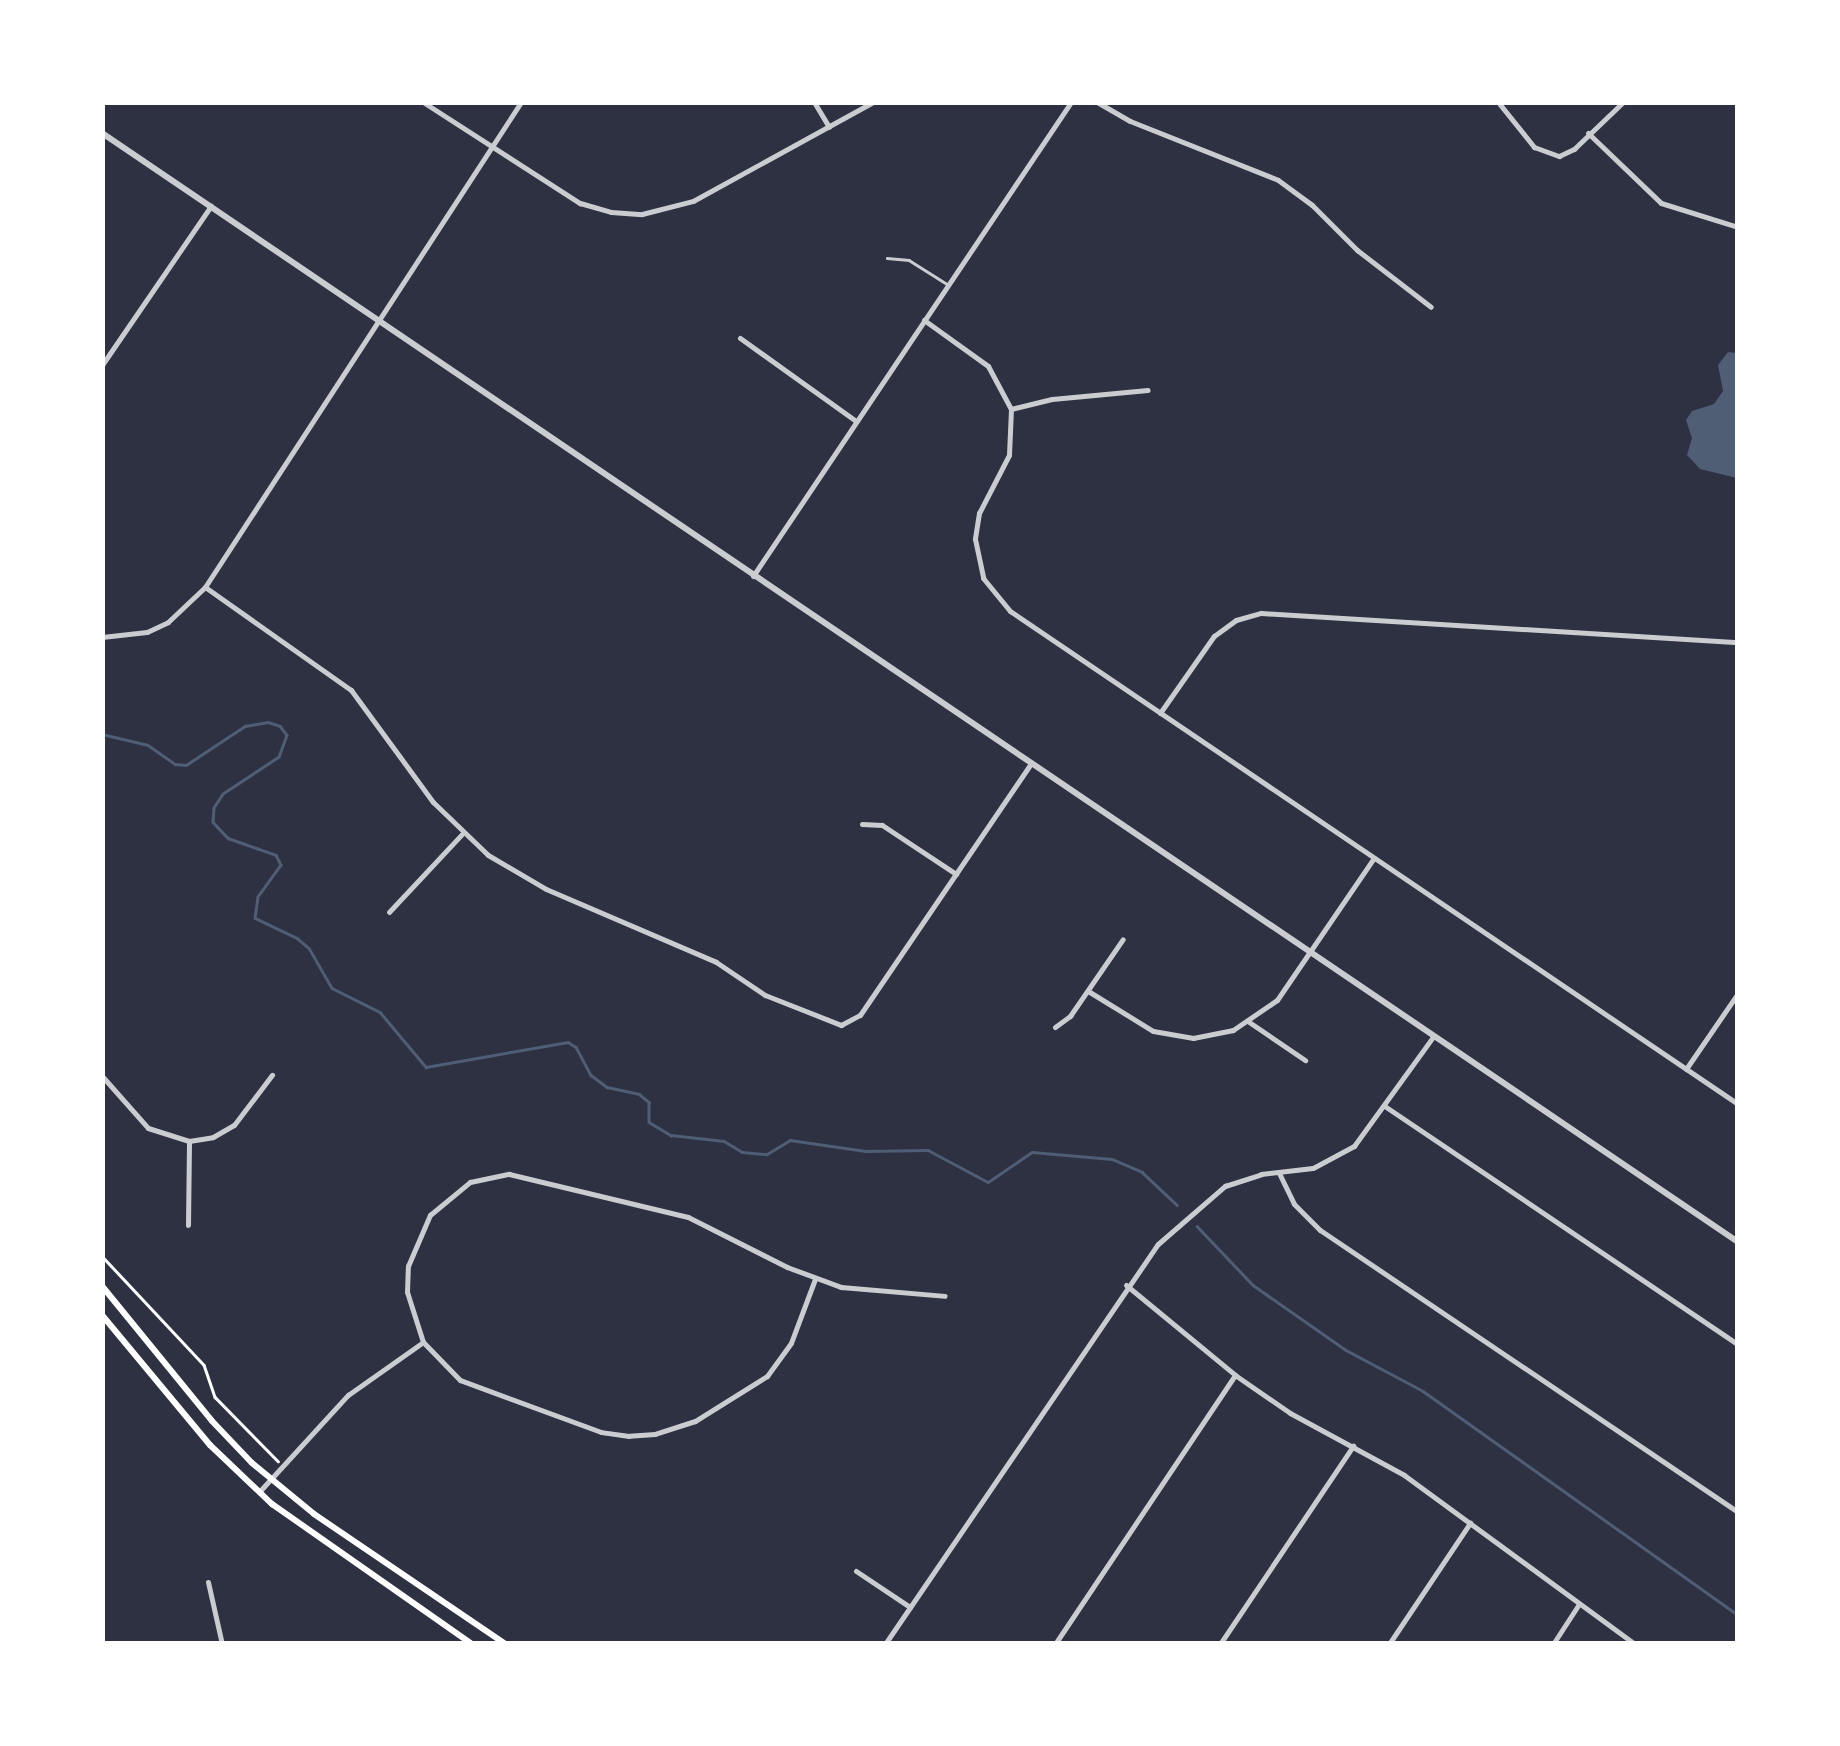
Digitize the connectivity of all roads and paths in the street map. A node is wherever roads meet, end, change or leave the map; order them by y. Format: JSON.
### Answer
{"nodes":[{"id":1,"x":422,"y":102,"type":"edge"},
{"id":2,"x":521,"y":102,"type":"edge"},
{"id":3,"x":814,"y":102,"type":"edge"},
{"id":4,"x":872,"y":102,"type":"edge"},
{"id":5,"x":1070,"y":102,"type":"edge"},
{"id":6,"x":1097,"y":102,"type":"edge"},
{"id":7,"x":1498,"y":102,"type":"edge"},
{"id":8,"x":1623,"y":102,"type":"edge"},
{"id":9,"x":828,"y":126,"type":"junction"},
{"id":10,"x":1588,"y":133,"type":"junction"},
{"id":11,"x":102,"y":134,"type":"edge"},
{"id":12,"x":492,"y":147,"type":"junction"},
{"id":13,"x":211,"y":206,"type":"junction"},
{"id":14,"x":1738,"y":227,"type":"edge"},
{"id":15,"x":887,"y":258,"type":"dead end"},
{"id":16,"x":948,"y":285,"type":"junction"},
{"id":17,"x":1431,"y":307,"type":"dead end"},
{"id":18,"x":924,"y":320,"type":"junction"},
{"id":19,"x":381,"y":322,"type":"junction"},
{"id":20,"x":740,"y":338,"type":"dead end"},
{"id":21,"x":102,"y":365,"type":"edge"},
{"id":22,"x":1148,"y":390,"type":"dead end"},
{"id":23,"x":1010,"y":409,"type":"junction"},
{"id":24,"x":856,"y":421,"type":"junction"},
{"id":25,"x":753,"y":576,"type":"junction"},
{"id":26,"x":205,"y":588,"type":"junction"},
{"id":27,"x":102,"y":637,"type":"edge"},
{"id":28,"x":1738,"y":642,"type":"edge"},
{"id":29,"x":1160,"y":714,"type":"junction"},
{"id":30,"x":1030,"y":765,"type":"junction"},
{"id":31,"x":862,"y":824,"type":"dead end"},
{"id":32,"x":462,"y":834,"type":"junction"},
{"id":33,"x":1374,"y":858,"type":"junction"},
{"id":34,"x":956,"y":874,"type":"junction"},
{"id":35,"x":388,"y":912,"type":"dead end"},
{"id":36,"x":1123,"y":939,"type":"dead end"},
{"id":37,"x":1309,"y":954,"type":"junction"},
{"id":38,"x":1088,"y":990,"type":"junction"},
{"id":39,"x":1738,"y":994,"type":"edge"},
{"id":40,"x":1249,"y":1022,"type":"junction"},
{"id":41,"x":1055,"y":1027,"type":"dead end"},
{"id":42,"x":1433,"y":1037,"type":"junction"},
{"id":43,"x":1305,"y":1060,"type":"dead end"},
{"id":44,"x":1686,"y":1069,"type":"junction"},
{"id":45,"x":272,"y":1075,"type":"dead end"},
{"id":46,"x":102,"y":1076,"type":"edge"},
{"id":47,"x":1738,"y":1104,"type":"edge"},
{"id":48,"x":1386,"y":1107,"type":"junction"},
{"id":49,"x":188,"y":1141,"type":"junction"},
{"id":50,"x":1279,"y":1173,"type":"junction"},
{"id":51,"x":188,"y":1225,"type":"dead end"},
{"id":52,"x":1738,"y":1242,"type":"edge"},
{"id":53,"x":102,"y":1256,"type":"edge"},
{"id":54,"x":815,"y":1279,"type":"junction"},
{"id":55,"x":102,"y":1286,"type":"edge"},
{"id":56,"x":1126,"y":1286,"type":"junction"},
{"id":57,"x":945,"y":1296,"type":"dead end"},
{"id":58,"x":102,"y":1315,"type":"edge"},
{"id":59,"x":423,"y":1342,"type":"junction"},
{"id":60,"x":1738,"y":1344,"type":"edge"},
{"id":61,"x":1235,"y":1375,"type":"junction"},
{"id":62,"x":1353,"y":1446,"type":"junction"},
{"id":63,"x":282,"y":1465,"type":"junction"},
{"id":64,"x":271,"y":1479,"type":"junction"},
{"id":65,"x":259,"y":1492,"type":"junction"},
{"id":66,"x":1738,"y":1512,"type":"edge"},
{"id":67,"x":1470,"y":1523,"type":"junction"},
{"id":68,"x":856,"y":1571,"type":"dead end"},
{"id":69,"x":208,"y":1582,"type":"dead end"},
{"id":70,"x":1580,"y":1604,"type":"junction"},
{"id":71,"x":910,"y":1607,"type":"junction"},
{"id":72,"x":222,"y":1644,"type":"edge"},
{"id":73,"x":472,"y":1644,"type":"edge"},
{"id":74,"x":504,"y":1644,"type":"edge"},
{"id":75,"x":885,"y":1644,"type":"edge"},
{"id":76,"x":1055,"y":1644,"type":"edge"},
{"id":77,"x":1220,"y":1644,"type":"edge"},
{"id":78,"x":1389,"y":1644,"type":"edge"},
{"id":79,"x":1553,"y":1644,"type":"edge"},
{"id":80,"x":1634,"y":1644,"type":"edge"}],
"edges":[{"from":1,"to":12,"type":"street"},
{"from":2,"to":12,"type":"street"},
{"from":3,"to":9,"type":"street"},
{"from":4,"to":9,"type":"street"},
{"from":5,"to":16,"type":"street"},
{"from":6,"to":17,"type":"street"},
{"from":7,"to":10,"type":"street"},
{"from":8,"to":10,"type":"street"},
{"from":9,"to":12,"type":"street"},
{"from":10,"to":14,"type":"street"},
{"from":11,"to":13,"type":"street"},
{"from":12,"to":19,"type":"street"},
{"from":13,"to":19,"type":"street"},
{"from":13,"to":21,"type":"street"},
{"from":15,"to":16,"type":"lane"},
{"from":16,"to":18,"type":"street"},
{"from":18,"to":23,"type":"street"},
{"from":18,"to":24,"type":"street"},
{"from":19,"to":25,"type":"street"},
{"from":19,"to":26,"type":"street"},
{"from":20,"to":24,"type":"street"},
{"from":22,"to":23,"type":"street"},
{"from":23,"to":29,"type":"street"},
{"from":24,"to":25,"type":"street"},
{"from":25,"to":30,"type":"street"},
{"from":26,"to":27,"type":"street"},
{"from":26,"to":32,"type":"street"},
{"from":28,"to":29,"type":"street"},
{"from":29,"to":33,"type":"street"},
{"from":30,"to":34,"type":"street"},
{"from":30,"to":37,"type":"street"},
{"from":31,"to":34,"type":"street"},
{"from":32,"to":34,"type":"street"},
{"from":32,"to":35,"type":"street"},
{"from":33,"to":37,"type":"street"},
{"from":33,"to":44,"type":"street"},
{"from":36,"to":38,"type":"street"},
{"from":37,"to":40,"type":"street"},
{"from":37,"to":42,"type":"street"},
{"from":38,"to":40,"type":"street"},
{"from":38,"to":41,"type":"street"},
{"from":39,"to":44,"type":"street"},
{"from":40,"to":43,"type":"street"},
{"from":42,"to":48,"type":"street"},
{"from":42,"to":52,"type":"street"},
{"from":44,"to":47,"type":"street"},
{"from":45,"to":49,"type":"street"},
{"from":46,"to":49,"type":"street"},
{"from":48,"to":50,"type":"street"},
{"from":48,"to":60,"type":"street"},
{"from":49,"to":51,"type":"street"},
{"from":50,"to":56,"type":"street"},
{"from":50,"to":66,"type":"street"},
{"from":53,"to":63,"type":"path"},
{"from":54,"to":57,"type":"street"},
{"from":54,"to":59,"type":"street"},
{"from":54,"to":59,"type":"street"},
{"from":55,"to":64,"type":"main road"},
{"from":56,"to":61,"type":"street"},
{"from":56,"to":71,"type":"street"},
{"from":58,"to":65,"type":"main road"},
{"from":59,"to":63,"type":"street"},
{"from":61,"to":62,"type":"street"},
{"from":61,"to":76,"type":"street"},
{"from":62,"to":67,"type":"street"},
{"from":62,"to":77,"type":"street"},
{"from":63,"to":64,"type":"street"},
{"from":64,"to":65,"type":"street"},
{"from":64,"to":74,"type":"main road"},
{"from":65,"to":73,"type":"main road"},
{"from":67,"to":70,"type":"street"},
{"from":67,"to":78,"type":"street"},
{"from":68,"to":71,"type":"street"},
{"from":69,"to":72,"type":"street"},
{"from":70,"to":79,"type":"street"},
{"from":70,"to":80,"type":"street"},
{"from":71,"to":75,"type":"street"}]}
